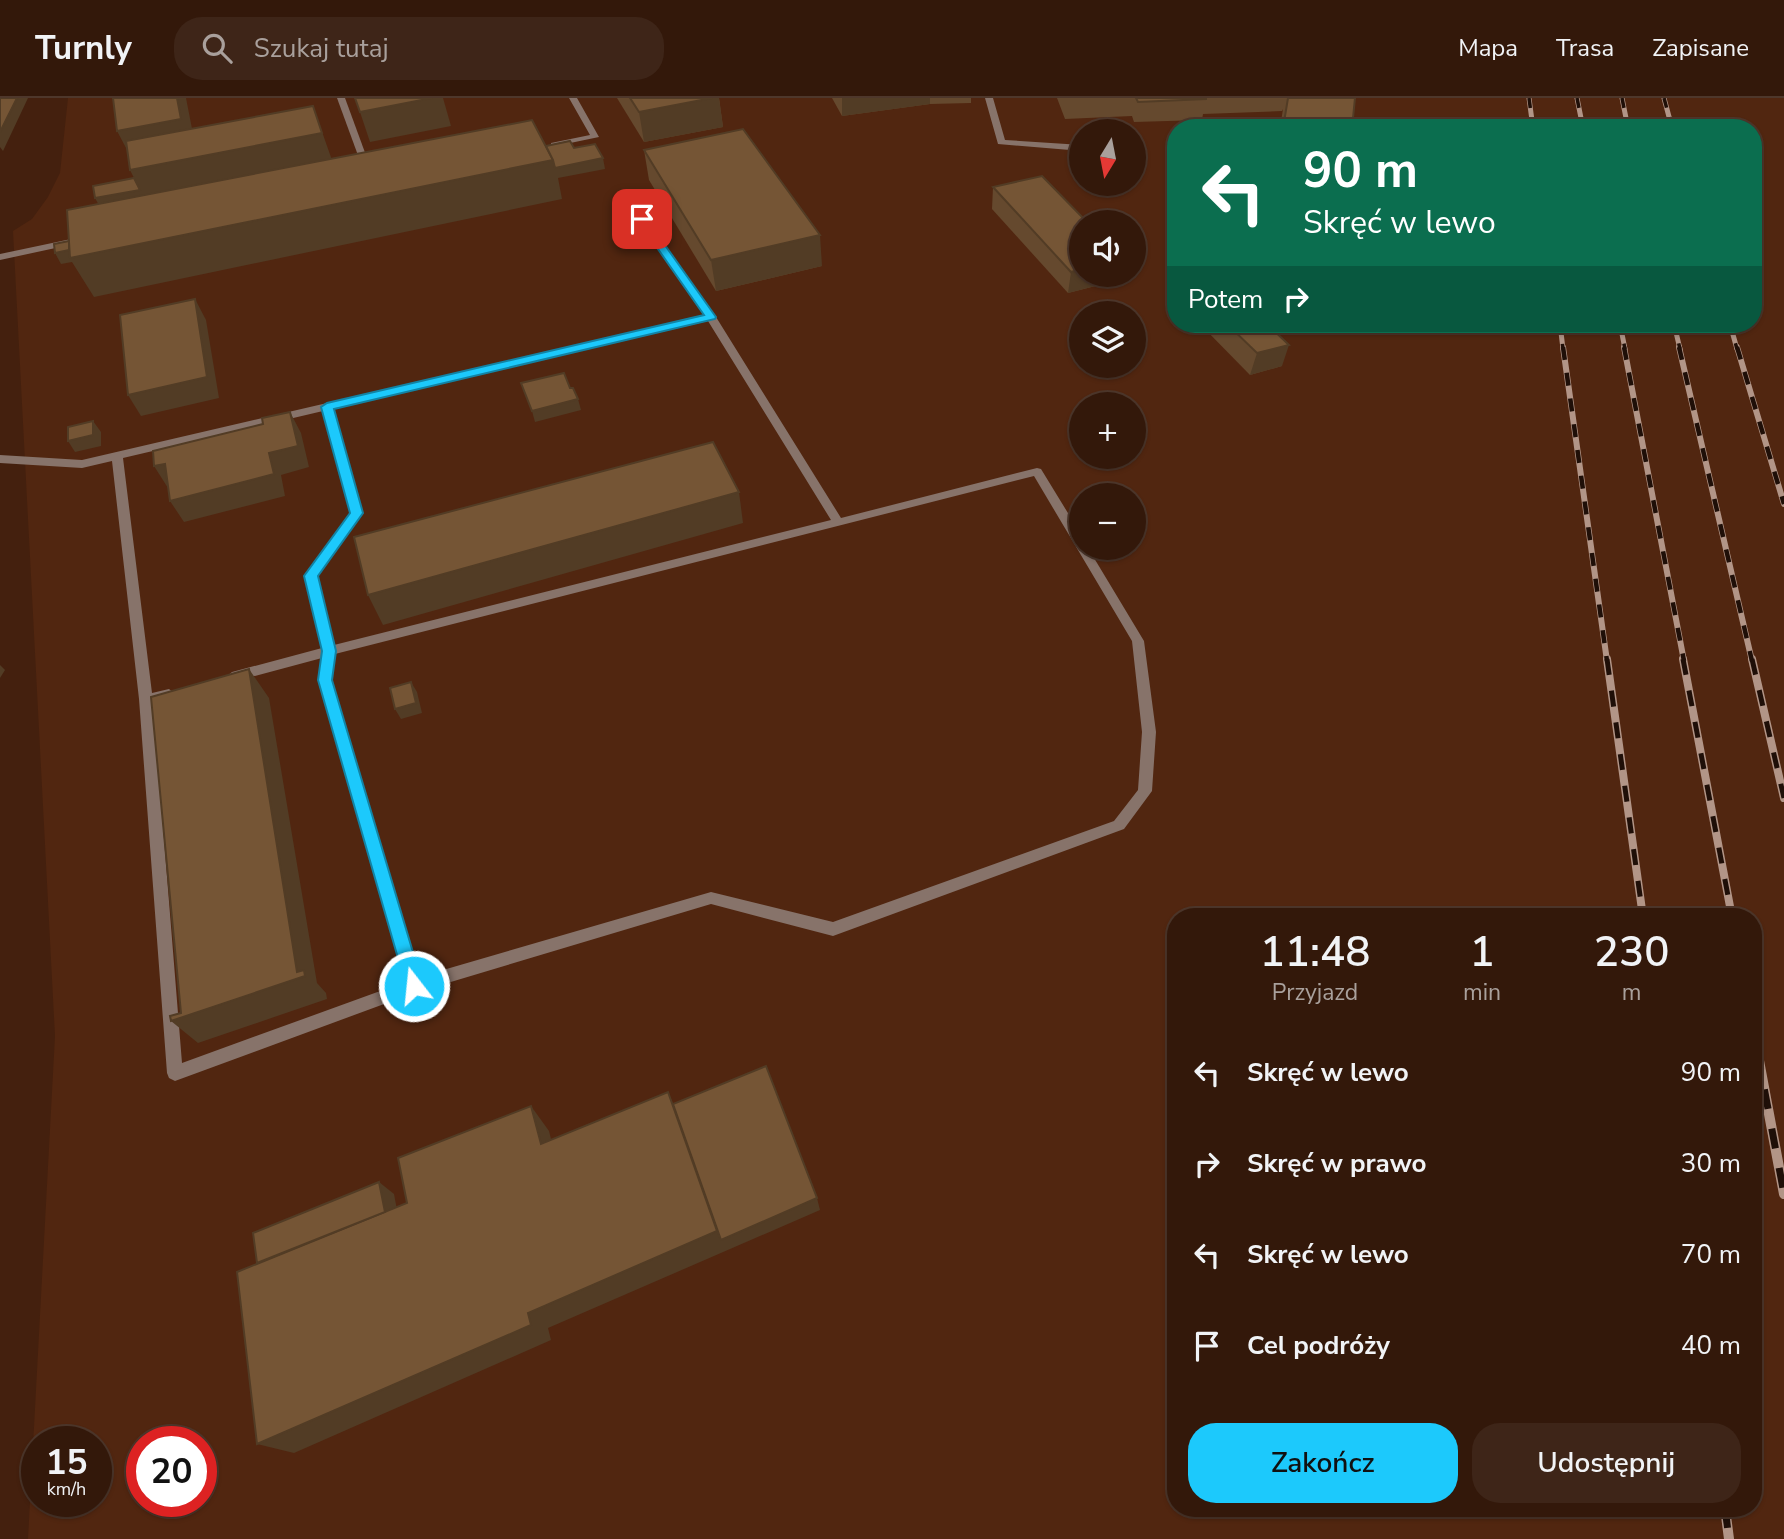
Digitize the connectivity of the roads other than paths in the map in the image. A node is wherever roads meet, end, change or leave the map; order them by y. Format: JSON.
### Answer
{"nodes":[{"id":1,"x":341,"y":98,"type":"edge"},
{"id":2,"x":573,"y":98,"type":"edge"},
{"id":3,"x":989,"y":98,"type":"edge"},
{"id":4,"x":1069,"y":147,"type":"edge"},
{"id":5,"x":543,"y":148,"type":"edge"},
{"id":6,"x":372,"y":182,"type":"edge"},
{"id":7,"x":628,"y":200,"type":"dead end"},
{"id":8,"x":86,"y":239,"type":"edge"},
{"id":9,"x":0,"y":257,"type":"edge"},
{"id":10,"x":711,"y":317,"type":"junction"},
{"id":11,"x":327,"y":407,"type":"junction"},
{"id":12,"x":117,"y":456,"type":"junction"},
{"id":13,"x":0,"y":459,"type":"edge"},
{"id":14,"x":838,"y":522,"type":"junction"},
{"id":15,"x":1069,"y":525,"type":"edge"},
{"id":16,"x":1090,"y":560,"type":"edge"},
{"id":17,"x":329,"y":651,"type":"junction"},
{"id":18,"x":225,"y":679,"type":"edge"},
{"id":19,"x":186,"y":689,"type":"edge"},
{"id":20,"x":146,"y":699,"type":"junction"},
{"id":21,"x":414,"y":986,"type":"junction"}],
"edges":[{"from":1,"to":6,"type":"lane"},
{"from":2,"to":5,"type":"lane"},
{"from":3,"to":4,"type":"lane"},
{"from":7,"to":10,"type":"lane"},
{"from":8,"to":9,"type":"lane"},
{"from":10,"to":11,"type":"lane"},
{"from":10,"to":14,"type":"lane"},
{"from":11,"to":12,"type":"lane"},
{"from":11,"to":17,"type":"lane"},
{"from":12,"to":13,"type":"lane"},
{"from":12,"to":20,"type":"lane"},
{"from":14,"to":15,"type":"lane"},
{"from":14,"to":17,"type":"lane"},
{"from":16,"to":21,"type":"lane"},
{"from":17,"to":18,"type":"lane"},
{"from":17,"to":21,"type":"lane"},
{"from":19,"to":20,"type":"lane"},
{"from":20,"to":21,"type":"lane"}]}
